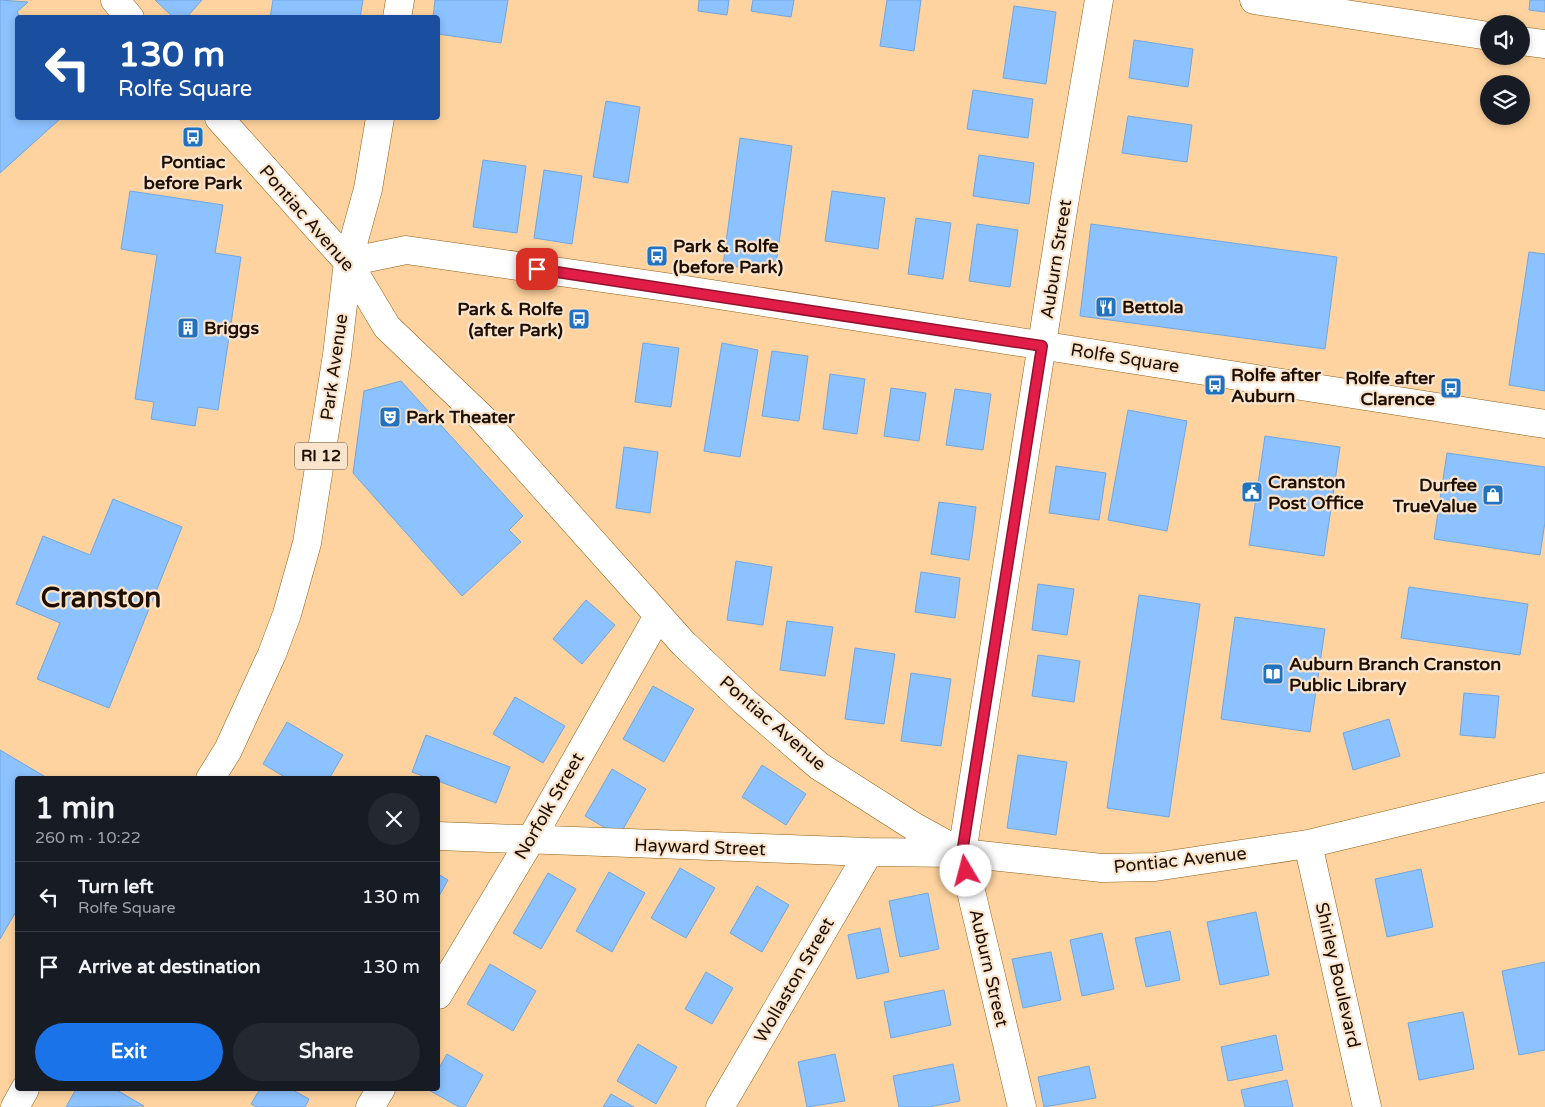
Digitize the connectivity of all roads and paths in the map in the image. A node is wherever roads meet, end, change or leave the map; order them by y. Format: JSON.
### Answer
{"nodes":[{"id":1,"x":115,"y":0,"type":"edge"},
{"id":2,"x":400,"y":0,"type":"edge"},
{"id":3,"x":1099,"y":0,"type":"edge"},
{"id":4,"x":1254,"y":0,"type":"edge"},
{"id":5,"x":128,"y":15,"type":"edge"},
{"id":6,"x":398,"y":15,"type":"edge"},
{"id":7,"x":1480,"y":35,"type":"edge"},
{"id":8,"x":1530,"y":42,"type":"edge"},
{"id":9,"x":1545,"y":44,"type":"edge"},
{"id":10,"x":222,"y":120,"type":"edge"},
{"id":11,"x":380,"y":120,"type":"edge"},
{"id":12,"x":348,"y":262,"type":"junction"},
{"id":13,"x":1042,"y":346,"type":"junction"},
{"id":14,"x":1545,"y":424,"type":"edge"},
{"id":15,"x":658,"y":616,"type":"junction"},
{"id":16,"x":212,"y":776,"type":"edge"},
{"id":17,"x":1545,"y":787,"type":"edge"},
{"id":18,"x":440,"y":836,"type":"edge"},
{"id":19,"x":530,"y":841,"type":"junction"},
{"id":20,"x":1308,"y":844,"type":"junction"},
{"id":21,"x":869,"y":852,"type":"junction"},
{"id":22,"x":962,"y":853,"type":"junction"},
{"id":23,"x":440,"y":992,"type":"edge"},
{"id":24,"x":25,"y":1091,"type":"edge"},
{"id":25,"x":380,"y":1091,"type":"edge"},
{"id":26,"x":15,"y":1107,"type":"edge"},
{"id":27,"x":370,"y":1107,"type":"edge"},
{"id":28,"x":720,"y":1107,"type":"edge"},
{"id":29,"x":1022,"y":1107,"type":"edge"},
{"id":30,"x":1367,"y":1107,"type":"edge"}],
"edges":[{"from":1,"to":5,"type":"street"},
{"from":2,"to":6,"type":"street"},
{"from":3,"to":13,"type":"street","name":"Auburn Street"},
{"from":4,"to":7,"type":"street"},
{"from":8,"to":9,"type":"street"},
{"from":10,"to":12,"type":"street","name":"Pontiac Avenue"},
{"from":11,"to":12,"type":"street","name":"Park Avenue","number":"RI 12"},
{"from":12,"to":13,"type":"street","name":"Rolfe Square"},
{"from":12,"to":15,"type":"street","name":"Pontiac Avenue"},
{"from":12,"to":16,"type":"street","name":"Park Avenue","number":"RI 12"},
{"from":13,"to":14,"type":"street","name":"Rolfe Square"},
{"from":13,"to":22,"type":"street","name":"Auburn Street"},
{"from":15,"to":19,"type":"street","name":"Norfolk Street"},
{"from":15,"to":22,"type":"street","name":"Pontiac Avenue"},
{"from":17,"to":20,"type":"street","name":"Pontiac Avenue"},
{"from":18,"to":19,"type":"street","name":"Hayward Street"},
{"from":19,"to":21,"type":"street","name":"Hayward Street"},
{"from":19,"to":23,"type":"street","name":"Norfolk Street"},
{"from":20,"to":22,"type":"street","name":"Pontiac Avenue"},
{"from":20,"to":30,"type":"street","name":"Shirley Boulevard"},
{"from":21,"to":22,"type":"street","name":"Hayward Street"},
{"from":21,"to":28,"type":"street","name":"Wollaston Street"},
{"from":22,"to":29,"type":"street","name":"Auburn Street"},
{"from":24,"to":26,"type":"street"},
{"from":25,"to":27,"type":"street"}]}
